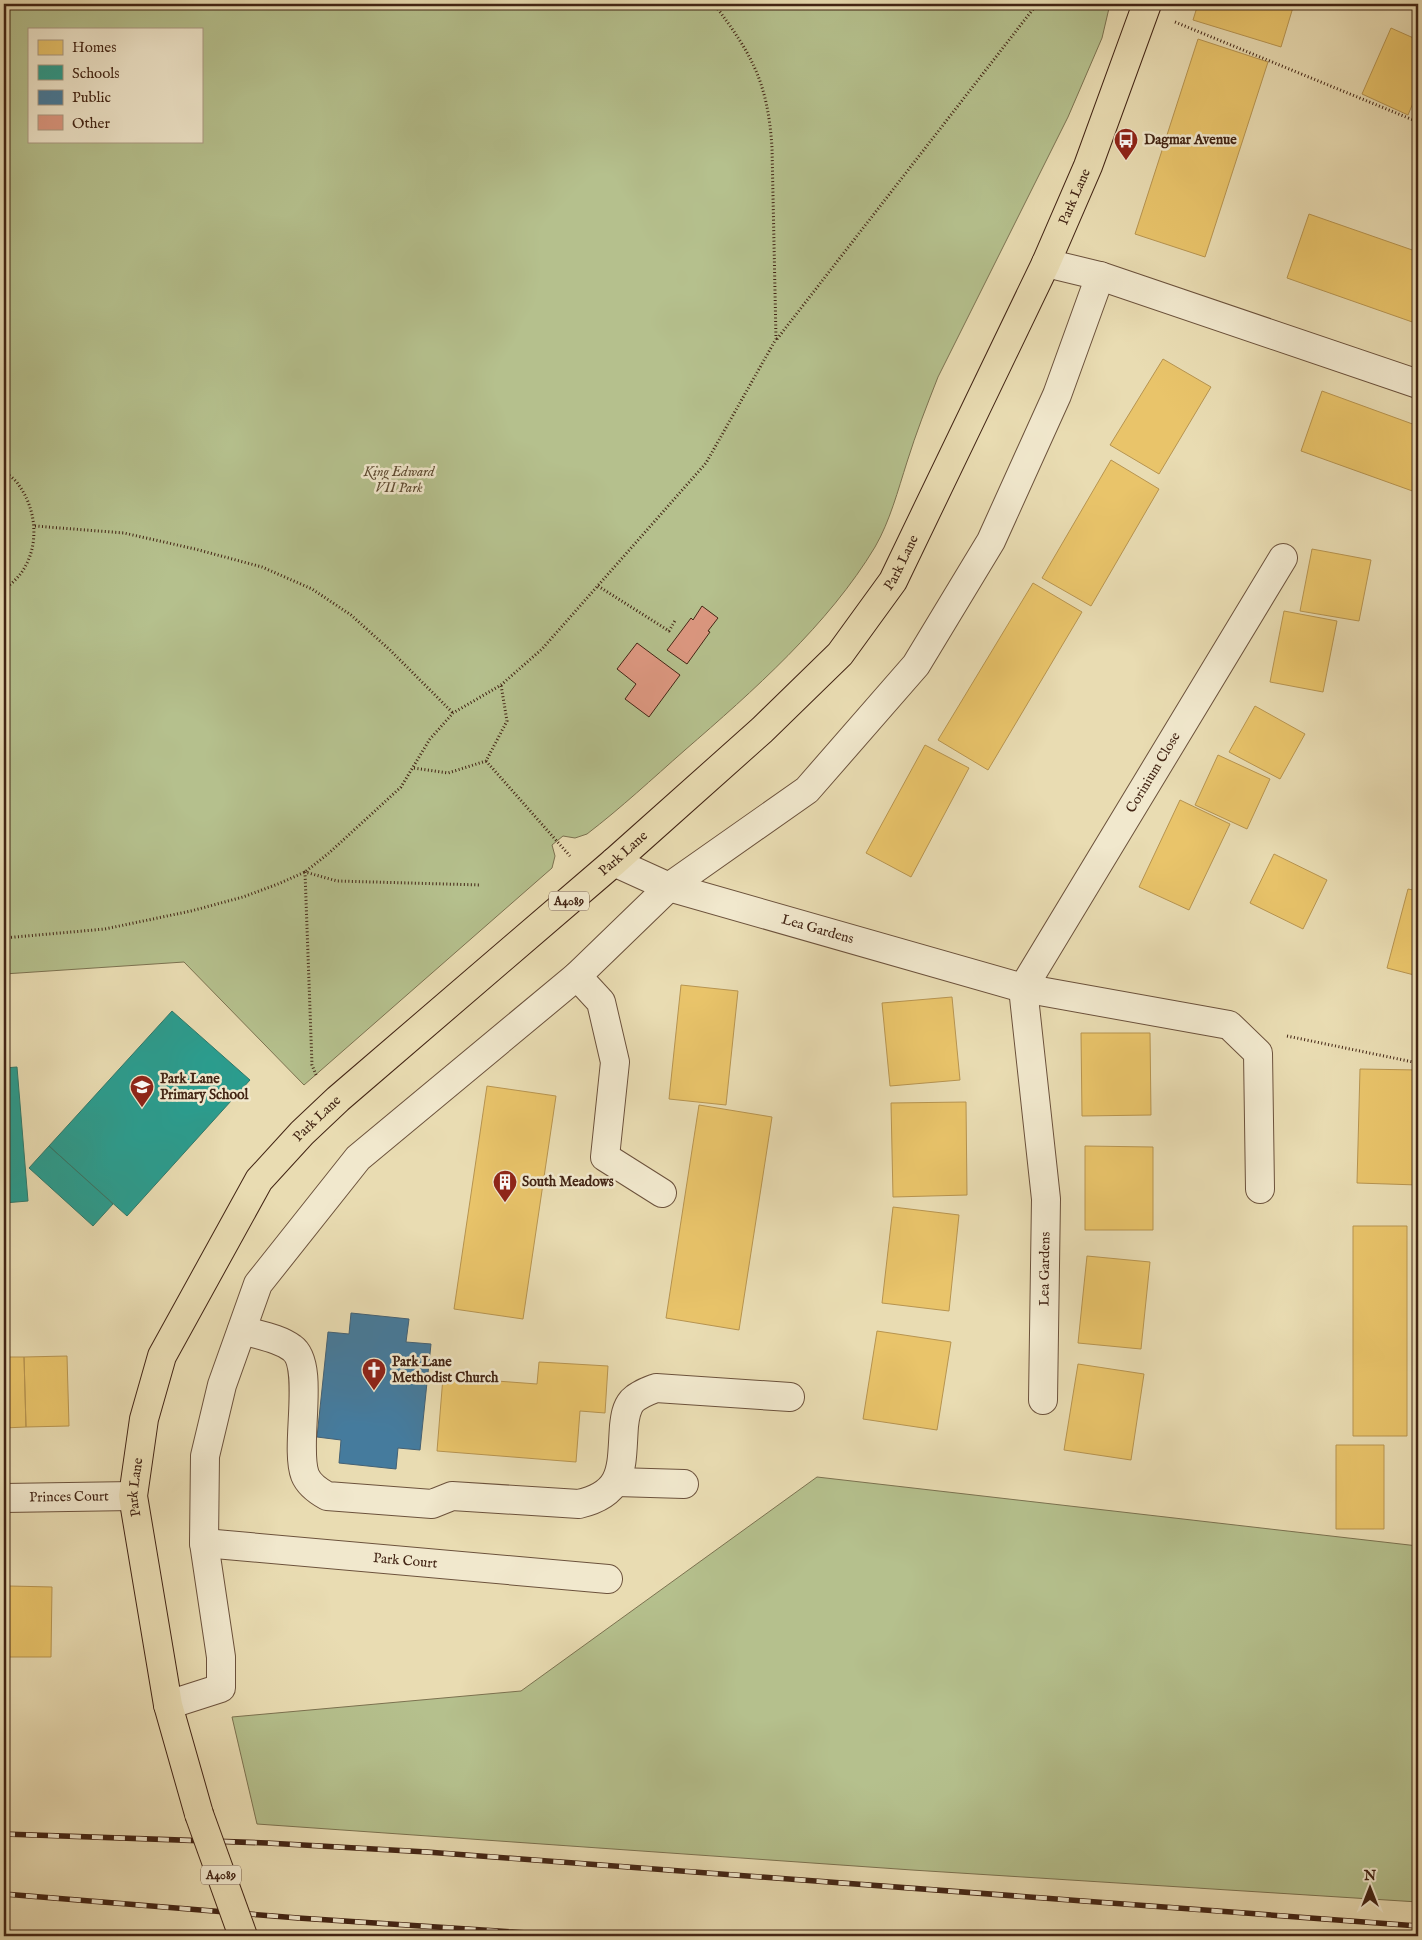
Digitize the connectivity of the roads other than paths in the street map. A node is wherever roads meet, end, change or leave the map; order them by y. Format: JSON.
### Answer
{"nodes":[{"id":1,"x":1147,"y":7,"type":"edge"},
{"id":2,"x":1046,"y":263,"type":"junction"},
{"id":3,"x":1100,"y":276,"type":"junction"},
{"id":4,"x":1418,"y":384,"type":"edge"},
{"id":5,"x":1283,"y":558,"type":"dead end"},
{"id":6,"x":614,"y":862,"type":"junction"},
{"id":7,"x":669,"y":887,"type":"junction"},
{"id":8,"x":577,"y":976,"type":"junction"},
{"id":9,"x":1023,"y":988,"type":"junction"},
{"id":10,"x":1260,"y":1189,"type":"dead end"},
{"id":11,"x":662,"y":1193,"type":"dead end"},
{"id":12,"x":242,"y":1330,"type":"junction"},
{"id":13,"x":790,"y":1397,"type":"dead end"},
{"id":14,"x":1042,"y":1400,"type":"dead end"},
{"id":15,"x":617,"y":1482,"type":"junction"},
{"id":16,"x":684,"y":1484,"type":"dead end"},
{"id":17,"x":133,"y":1496,"type":"junction"},
{"id":18,"x":4,"y":1498,"type":"edge"},
{"id":19,"x":204,"y":1542,"type":"junction"},
{"id":20,"x":608,"y":1579,"type":"dead end"},
{"id":21,"x":168,"y":1705,"type":"junction"},
{"id":22,"x":244,"y":1936,"type":"edge"}],
"edges":[{"from":1,"to":2,"type":"main road","name":"Park Lane","number":"A4089"},
{"from":2,"to":3,"type":"street"},
{"from":2,"to":6,"type":"main road","name":"Park Lane","number":"A4089"},
{"from":3,"to":4,"type":"street"},
{"from":3,"to":7,"type":"street"},
{"from":5,"to":9,"type":"street","name":"Corinium Close"},
{"from":6,"to":7,"type":"street","name":"Lea Gardens"},
{"from":6,"to":17,"type":"main road","name":"Park Lane","number":"A4089"},
{"from":7,"to":8,"type":"street"},
{"from":7,"to":9,"type":"street","name":"Lea Gardens"},
{"from":8,"to":11,"type":"street"},
{"from":8,"to":12,"type":"street"},
{"from":9,"to":10,"type":"street","name":"Lea Gardens"},
{"from":9,"to":14,"type":"street","name":"Lea Gardens"},
{"from":12,"to":15,"type":"street"},
{"from":12,"to":19,"type":"street"},
{"from":13,"to":15,"type":"street"},
{"from":15,"to":16,"type":"street"},
{"from":17,"to":18,"type":"street","name":"Princes Court"},
{"from":17,"to":21,"type":"main road","name":"Park Lane","number":"A4089"},
{"from":19,"to":20,"type":"street","name":"Park Court"},
{"from":19,"to":21,"type":"street"},
{"from":21,"to":22,"type":"main road","name":"Park Lane","number":"A4089","bridge":true}]}
